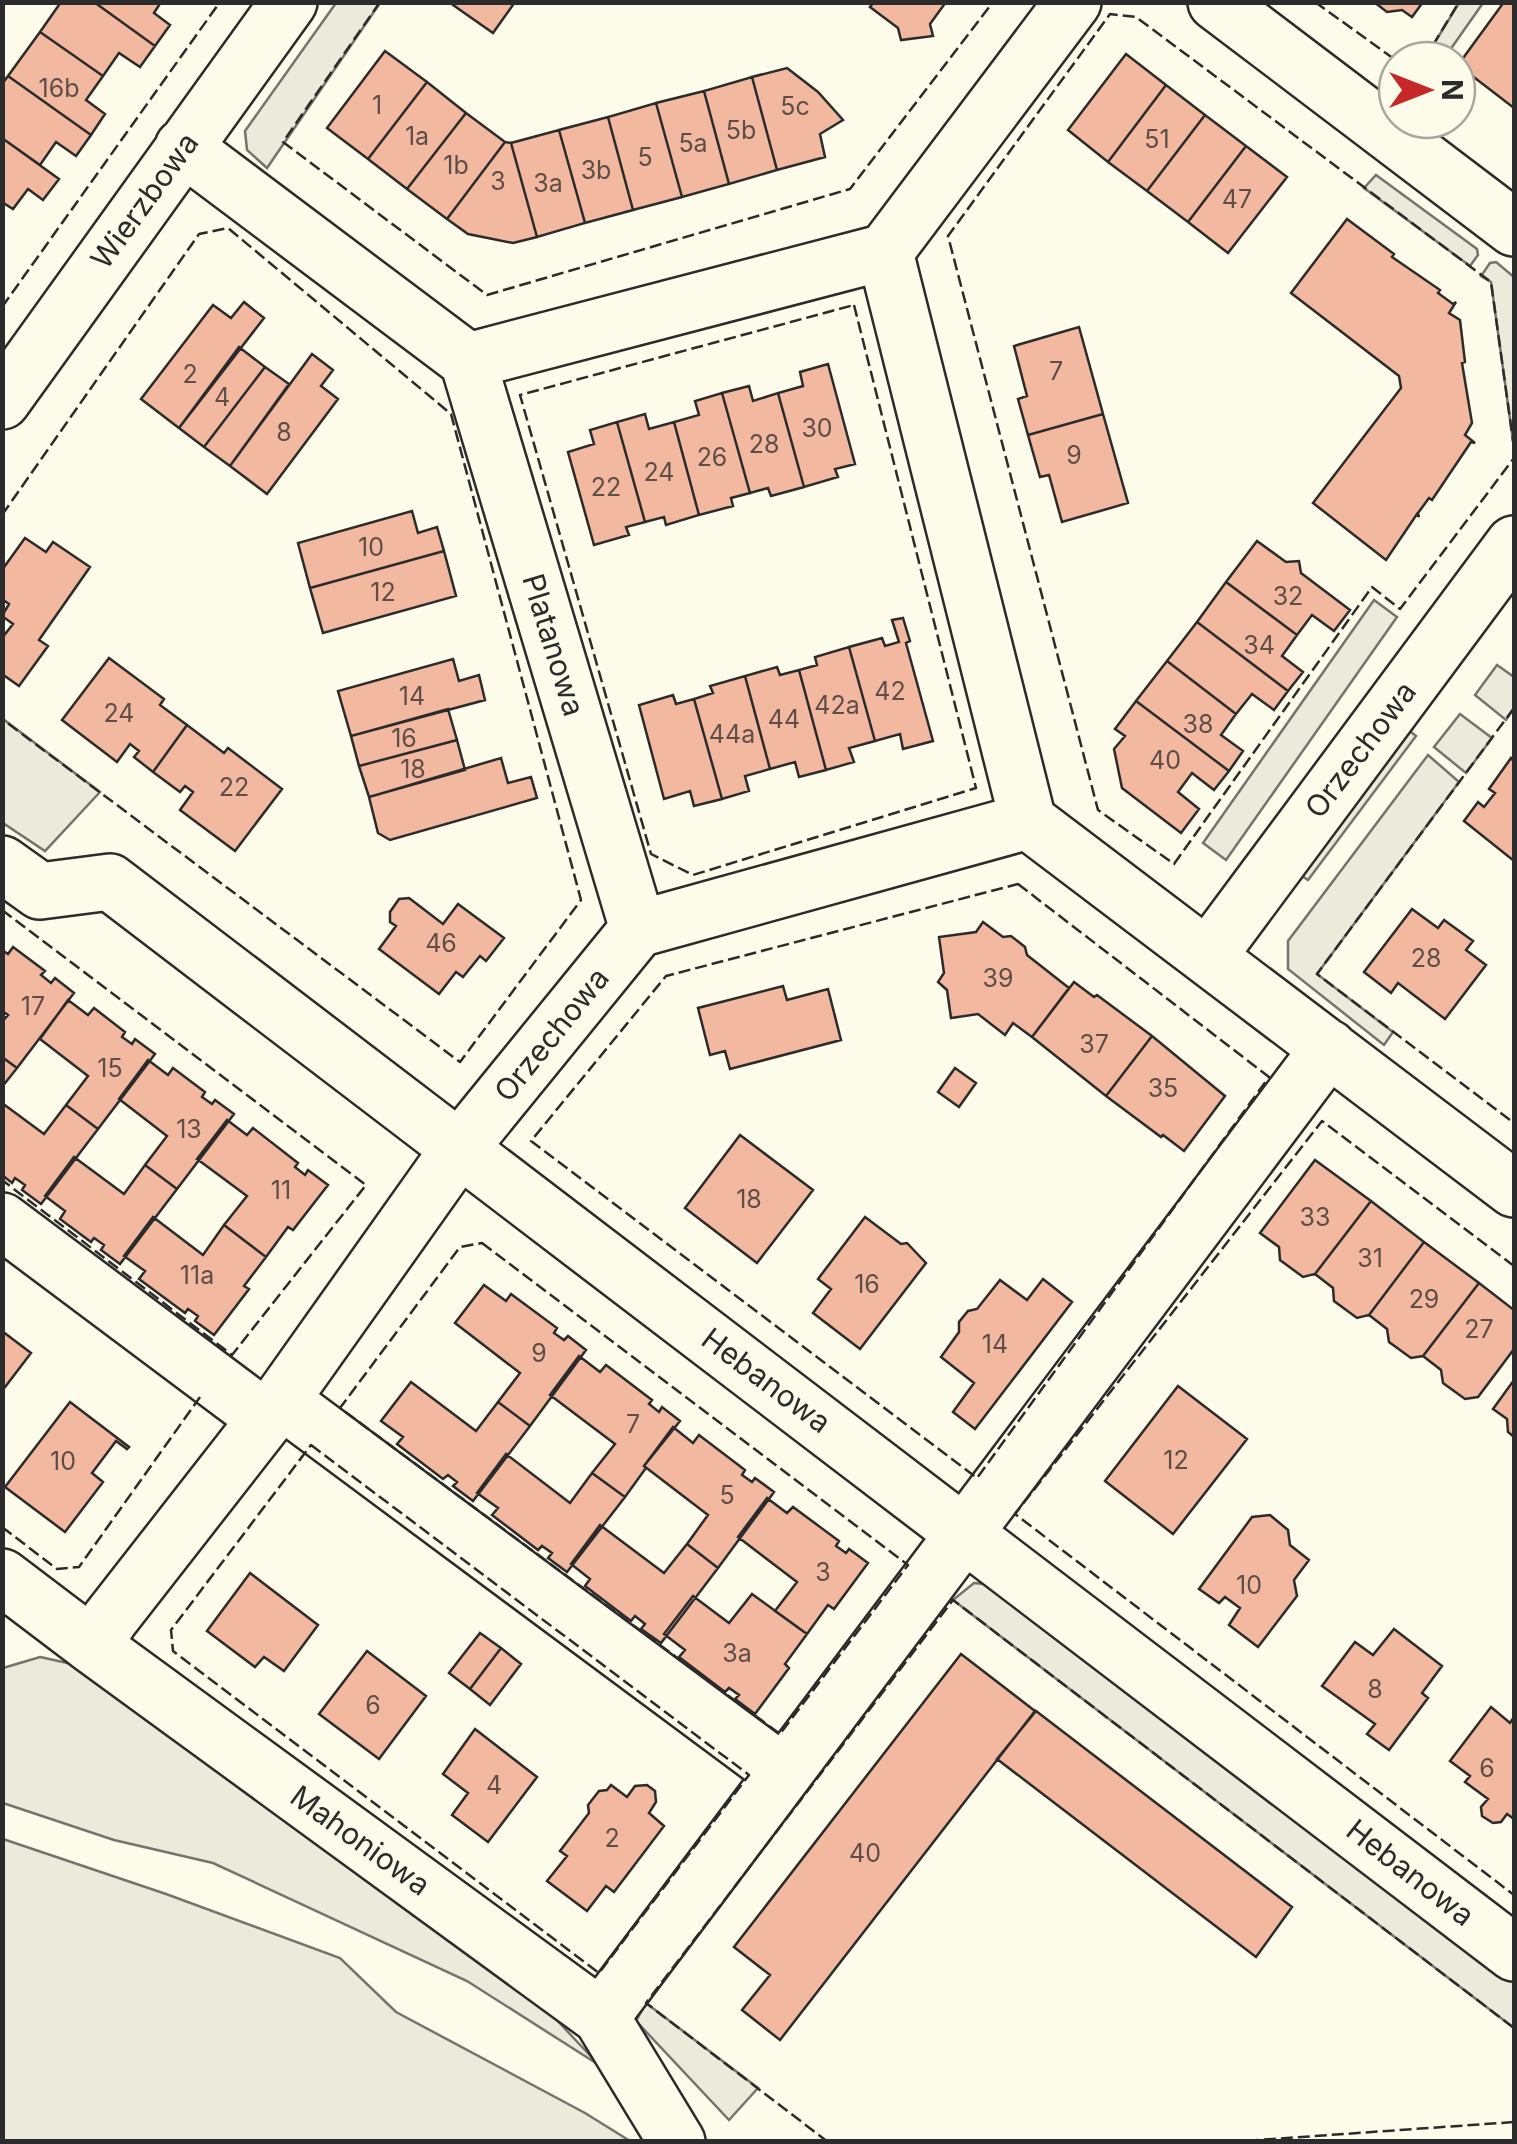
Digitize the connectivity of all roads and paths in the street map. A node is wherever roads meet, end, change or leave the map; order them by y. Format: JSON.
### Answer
{"nodes":[{"id":1,"x":289,"y":2,"type":"edge"},
{"id":2,"x":1074,"y":2,"type":"edge"},
{"id":3,"x":1216,"y":2,"type":"edge"},
{"id":4,"x":183,"y":147,"type":"junction"},
{"id":5,"x":1514,"y":228,"type":"edge"},
{"id":6,"x":885,"y":252,"type":"junction"},
{"id":7,"x":468,"y":361,"type":"junction"},
{"id":8,"x":2,"y":401,"type":"edge"},
{"id":9,"x":1514,"y":544,"type":"edge"},
{"id":10,"x":1028,"y":822,"type":"junction"},
{"id":11,"x":2,"y":864,"type":"edge"},
{"id":12,"x":638,"y":929,"type":"junction"},
{"id":13,"x":1208,"y":956,"type":"junction"},
{"id":14,"x":1328,"y":1048,"type":"junction"},
{"id":15,"x":459,"y":1149,"type":"junction"},
{"id":16,"x":1514,"y":1188,"type":"edge"},
{"id":17,"x":2,"y":1221,"type":"edge"},
{"id":18,"x":273,"y":1409,"type":"junction"},
{"id":19,"x":965,"y":1532,"type":"junction"},
{"id":20,"x":2,"y":1576,"type":"edge"},
{"id":21,"x":92,"y":1646,"type":"junction"},
{"id":22,"x":782,"y":1772,"type":"junction"},
{"id":23,"x":1514,"y":1954,"type":"edge"},
{"id":24,"x":601,"y":2017,"type":"junction"},
{"id":25,"x":678,"y":2142,"type":"edge"}],
"edges":[{"from":1,"to":4,"type":"street","name":"Wierzbowa"},
{"from":2,"to":6,"type":"street"},
{"from":3,"to":5,"type":"street"},
{"from":4,"to":7,"type":"street"},
{"from":4,"to":8,"type":"street","name":"Wierzbowa"},
{"from":6,"to":7,"type":"street"},
{"from":6,"to":10,"type":"street"},
{"from":7,"to":12,"type":"street","name":"Platanowa"},
{"from":9,"to":13,"type":"street","name":"Orzechowa"},
{"from":10,"to":12,"type":"street"},
{"from":10,"to":13,"type":"street"},
{"from":11,"to":15,"type":"street","name":"Hebanowa"},
{"from":12,"to":15,"type":"street","name":"Orzechowa"},
{"from":13,"to":14,"type":"street"},
{"from":14,"to":16,"type":"street"},
{"from":14,"to":19,"type":"street"},
{"from":15,"to":18,"type":"street","name":"Orzechowa"},
{"from":15,"to":19,"type":"street","name":"Hebanowa"},
{"from":17,"to":18,"type":"street"},
{"from":18,"to":21,"type":"street","name":"Orzechowa"},
{"from":18,"to":22,"type":"street"},
{"from":19,"to":22,"type":"street"},
{"from":19,"to":23,"type":"street","name":"Hebanowa"},
{"from":20,"to":21,"type":"street","name":"Mahoniowa"},
{"from":21,"to":24,"type":"street","name":"Mahoniowa"},
{"from":22,"to":24,"type":"street"},
{"from":24,"to":25,"type":"street","name":"Mahoniowa"}]}
